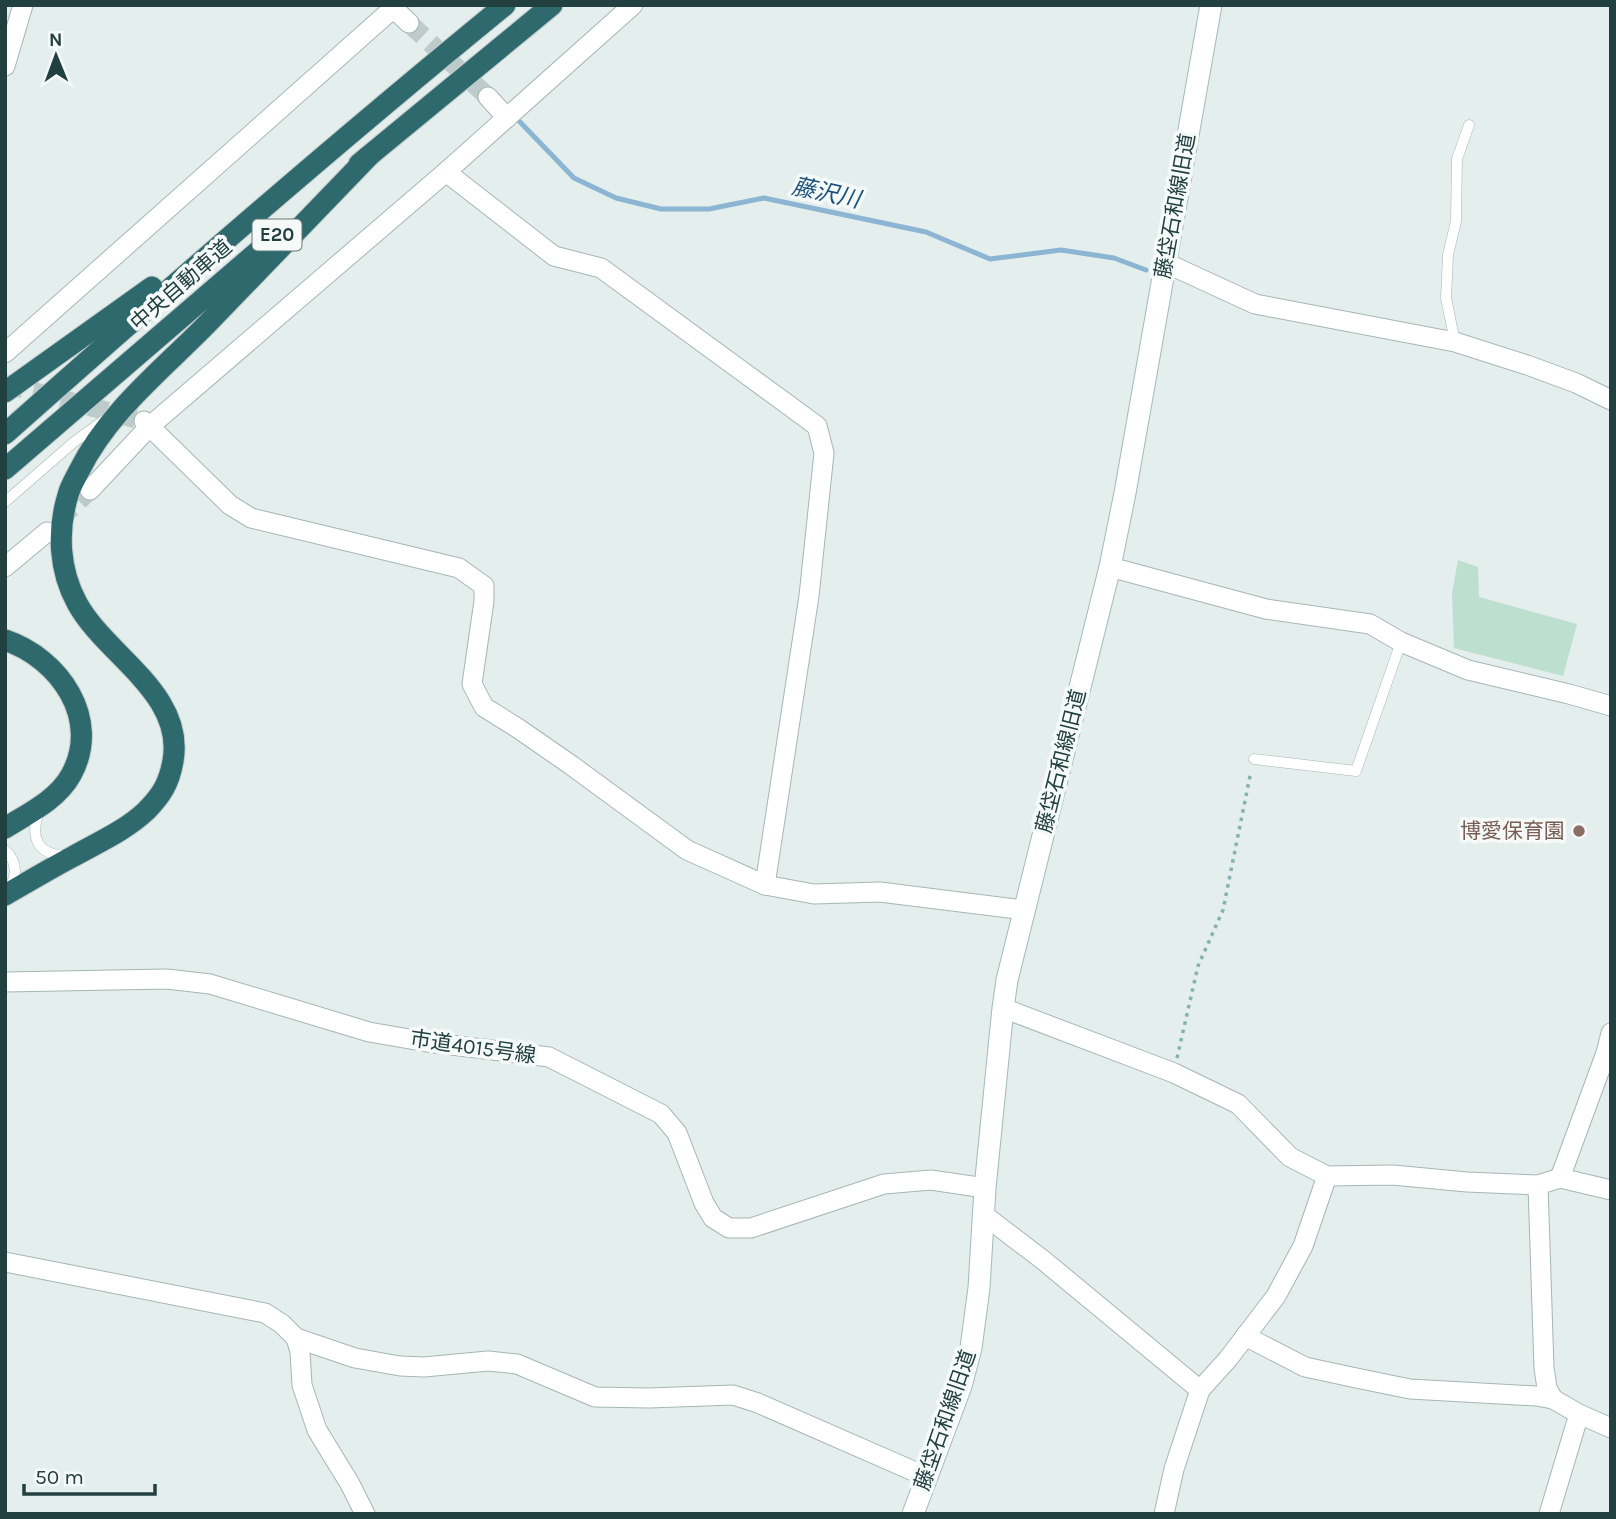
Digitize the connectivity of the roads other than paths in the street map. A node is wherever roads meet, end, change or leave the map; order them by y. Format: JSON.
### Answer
{"nodes":[{"id":1,"x":23,"y":5,"type":"edge"},
{"id":2,"x":505,"y":5,"type":"edge"},
{"id":3,"x":552,"y":5,"type":"edge"},
{"id":4,"x":633,"y":5,"type":"edge"},
{"id":5,"x":1211,"y":5,"type":"edge"},
{"id":6,"x":395,"y":7,"type":"edge"},
{"id":7,"x":409,"y":23,"type":"tunnel mouth"},
{"id":8,"x":5,"y":66,"type":"edge"},
{"id":9,"x":418,"y":76,"type":"junction"},
{"id":10,"x":488,"y":97,"type":"tunnel mouth"},
{"id":11,"x":507,"y":118,"type":"junction"},
{"id":12,"x":1469,"y":125,"type":"dead end"},
{"id":13,"x":369,"y":156,"type":"junction"},
{"id":14,"x":446,"y":172,"type":"junction"},
{"id":15,"x":1166,"y":263,"type":"junction"},
{"id":16,"x":1455,"y":342,"type":"junction"},
{"id":17,"x":5,"y":353,"type":"edge"},
{"id":18,"x":5,"y":392,"type":"edge"},
{"id":19,"x":1611,"y":400,"type":"edge"},
{"id":20,"x":128,"y":401,"type":"junction"},
{"id":21,"x":147,"y":424,"type":"junction"},
{"id":22,"x":5,"y":434,"type":"edge"},
{"id":23,"x":5,"y":469,"type":"edge"},
{"id":24,"x":90,"y":491,"type":"tunnel mouth"},
{"id":25,"x":5,"y":502,"type":"edge"},
{"id":26,"x":47,"y":532,"type":"tunnel mouth"},
{"id":27,"x":5,"y":567,"type":"edge"},
{"id":28,"x":1110,"y":567,"type":"junction"},
{"id":29,"x":5,"y":640,"type":"edge"},
{"id":30,"x":1401,"y":642,"type":"junction"},
{"id":31,"x":1611,"y":706,"type":"edge"},
{"id":32,"x":1254,"y":759,"type":"road end"},
{"id":33,"x":40,"y":806,"type":"junction"},
{"id":34,"x":5,"y":828,"type":"edge"},
{"id":35,"x":5,"y":850,"type":"edge"},
{"id":36,"x":72,"y":857,"type":"junction"},
{"id":37,"x":765,"y":885,"type":"junction"},
{"id":38,"x":5,"y":894,"type":"edge"},
{"id":39,"x":1024,"y":910,"type":"junction"},
{"id":40,"x":5,"y":982,"type":"edge"},
{"id":41,"x":1003,"y":1008,"type":"junction"},
{"id":42,"x":1611,"y":1033,"type":"edge"},
{"id":43,"x":1327,"y":1176,"type":"junction"},
{"id":44,"x":1560,"y":1178,"type":"junction"},
{"id":45,"x":1538,"y":1185,"type":"junction"},
{"id":46,"x":985,"y":1188,"type":"junction"},
{"id":47,"x":1611,"y":1190,"type":"edge"},
{"id":48,"x":984,"y":1215,"type":"junction"},
{"id":49,"x":5,"y":1262,"type":"edge"},
{"id":50,"x":1245,"y":1336,"type":"junction"},
{"id":51,"x":296,"y":1338,"type":"junction"},
{"id":52,"x":1200,"y":1390,"type":"junction"},
{"id":53,"x":1553,"y":1399,"type":"junction"},
{"id":54,"x":1579,"y":1415,"type":"junction"},
{"id":55,"x":1611,"y":1428,"type":"edge"},
{"id":56,"x":927,"y":1477,"type":"junction"},
{"id":57,"x":365,"y":1514,"type":"edge"},
{"id":58,"x":913,"y":1514,"type":"edge"},
{"id":59,"x":1164,"y":1514,"type":"edge"},
{"id":60,"x":1549,"y":1514,"type":"edge"}],
"edges":[{"from":1,"to":8,"type":"street"},
{"from":2,"to":9,"type":"highway","name":"中央自動車道","number":"E20"},
{"from":3,"to":13,"type":"highway","name":"中央自動車道","number":"E20"},
{"from":4,"to":11,"type":"street"},
{"from":5,"to":15,"type":"street","name":"藤垈石和線旧道"},
{"from":6,"to":7,"type":"street"},
{"from":6,"to":17,"type":"street"},
{"from":9,"to":18,"type":"highway"},
{"from":9,"to":22,"type":"highway","name":"中央自動車道","number":"E20"},
{"from":10,"to":11,"type":"street"},
{"from":11,"to":14,"type":"street"},
{"from":12,"to":16,"type":"lane"},
{"from":13,"to":20,"type":"highway"},
{"from":13,"to":23,"type":"highway","name":"中央自動車道","number":"E20"},
{"from":14,"to":21,"type":"street"},
{"from":14,"to":37,"type":"street"},
{"from":15,"to":16,"type":"street"},
{"from":15,"to":28,"type":"street","name":"藤垈石和線旧道"},
{"from":16,"to":19,"type":"street"},
{"from":20,"to":25,"type":"lane"},
{"from":20,"to":36,"type":"highway"},
{"from":21,"to":24,"type":"street"},
{"from":21,"to":37,"type":"street"},
{"from":26,"to":27,"type":"street"},
{"from":28,"to":30,"type":"street"},
{"from":28,"to":39,"type":"street","name":"藤垈石和線旧道"},
{"from":29,"to":33,"type":"highway"},
{"from":30,"to":31,"type":"street"},
{"from":30,"to":32,"type":"lane"},
{"from":33,"to":34,"type":"highway"},
{"from":33,"to":36,"type":"lane"},
{"from":35,"to":38,"type":"lane"},
{"from":36,"to":38,"type":"highway"},
{"from":37,"to":39,"type":"street"},
{"from":39,"to":41,"type":"street","name":"藤垈石和線旧道"},
{"from":40,"to":46,"type":"street","name":"市道4015号線"},
{"from":41,"to":43,"type":"street"},
{"from":41,"to":46,"type":"street","name":"藤垈石和線旧道"},
{"from":42,"to":44,"type":"street"},
{"from":43,"to":45,"type":"street"},
{"from":43,"to":50,"type":"street"},
{"from":44,"to":45,"type":"street"},
{"from":44,"to":47,"type":"street"},
{"from":45,"to":53,"type":"street"},
{"from":46,"to":48,"type":"street","name":"藤垈石和線旧道"},
{"from":48,"to":52,"type":"street"},
{"from":48,"to":56,"type":"street","name":"藤垈石和線旧道"},
{"from":49,"to":51,"type":"street"},
{"from":50,"to":52,"type":"street"},
{"from":50,"to":53,"type":"street"},
{"from":51,"to":56,"type":"street"},
{"from":51,"to":57,"type":"street"},
{"from":52,"to":59,"type":"street"},
{"from":53,"to":54,"type":"street"},
{"from":54,"to":55,"type":"street"},
{"from":54,"to":60,"type":"street"},
{"from":56,"to":58,"type":"street","name":"藤垈石和線旧道"}]}
